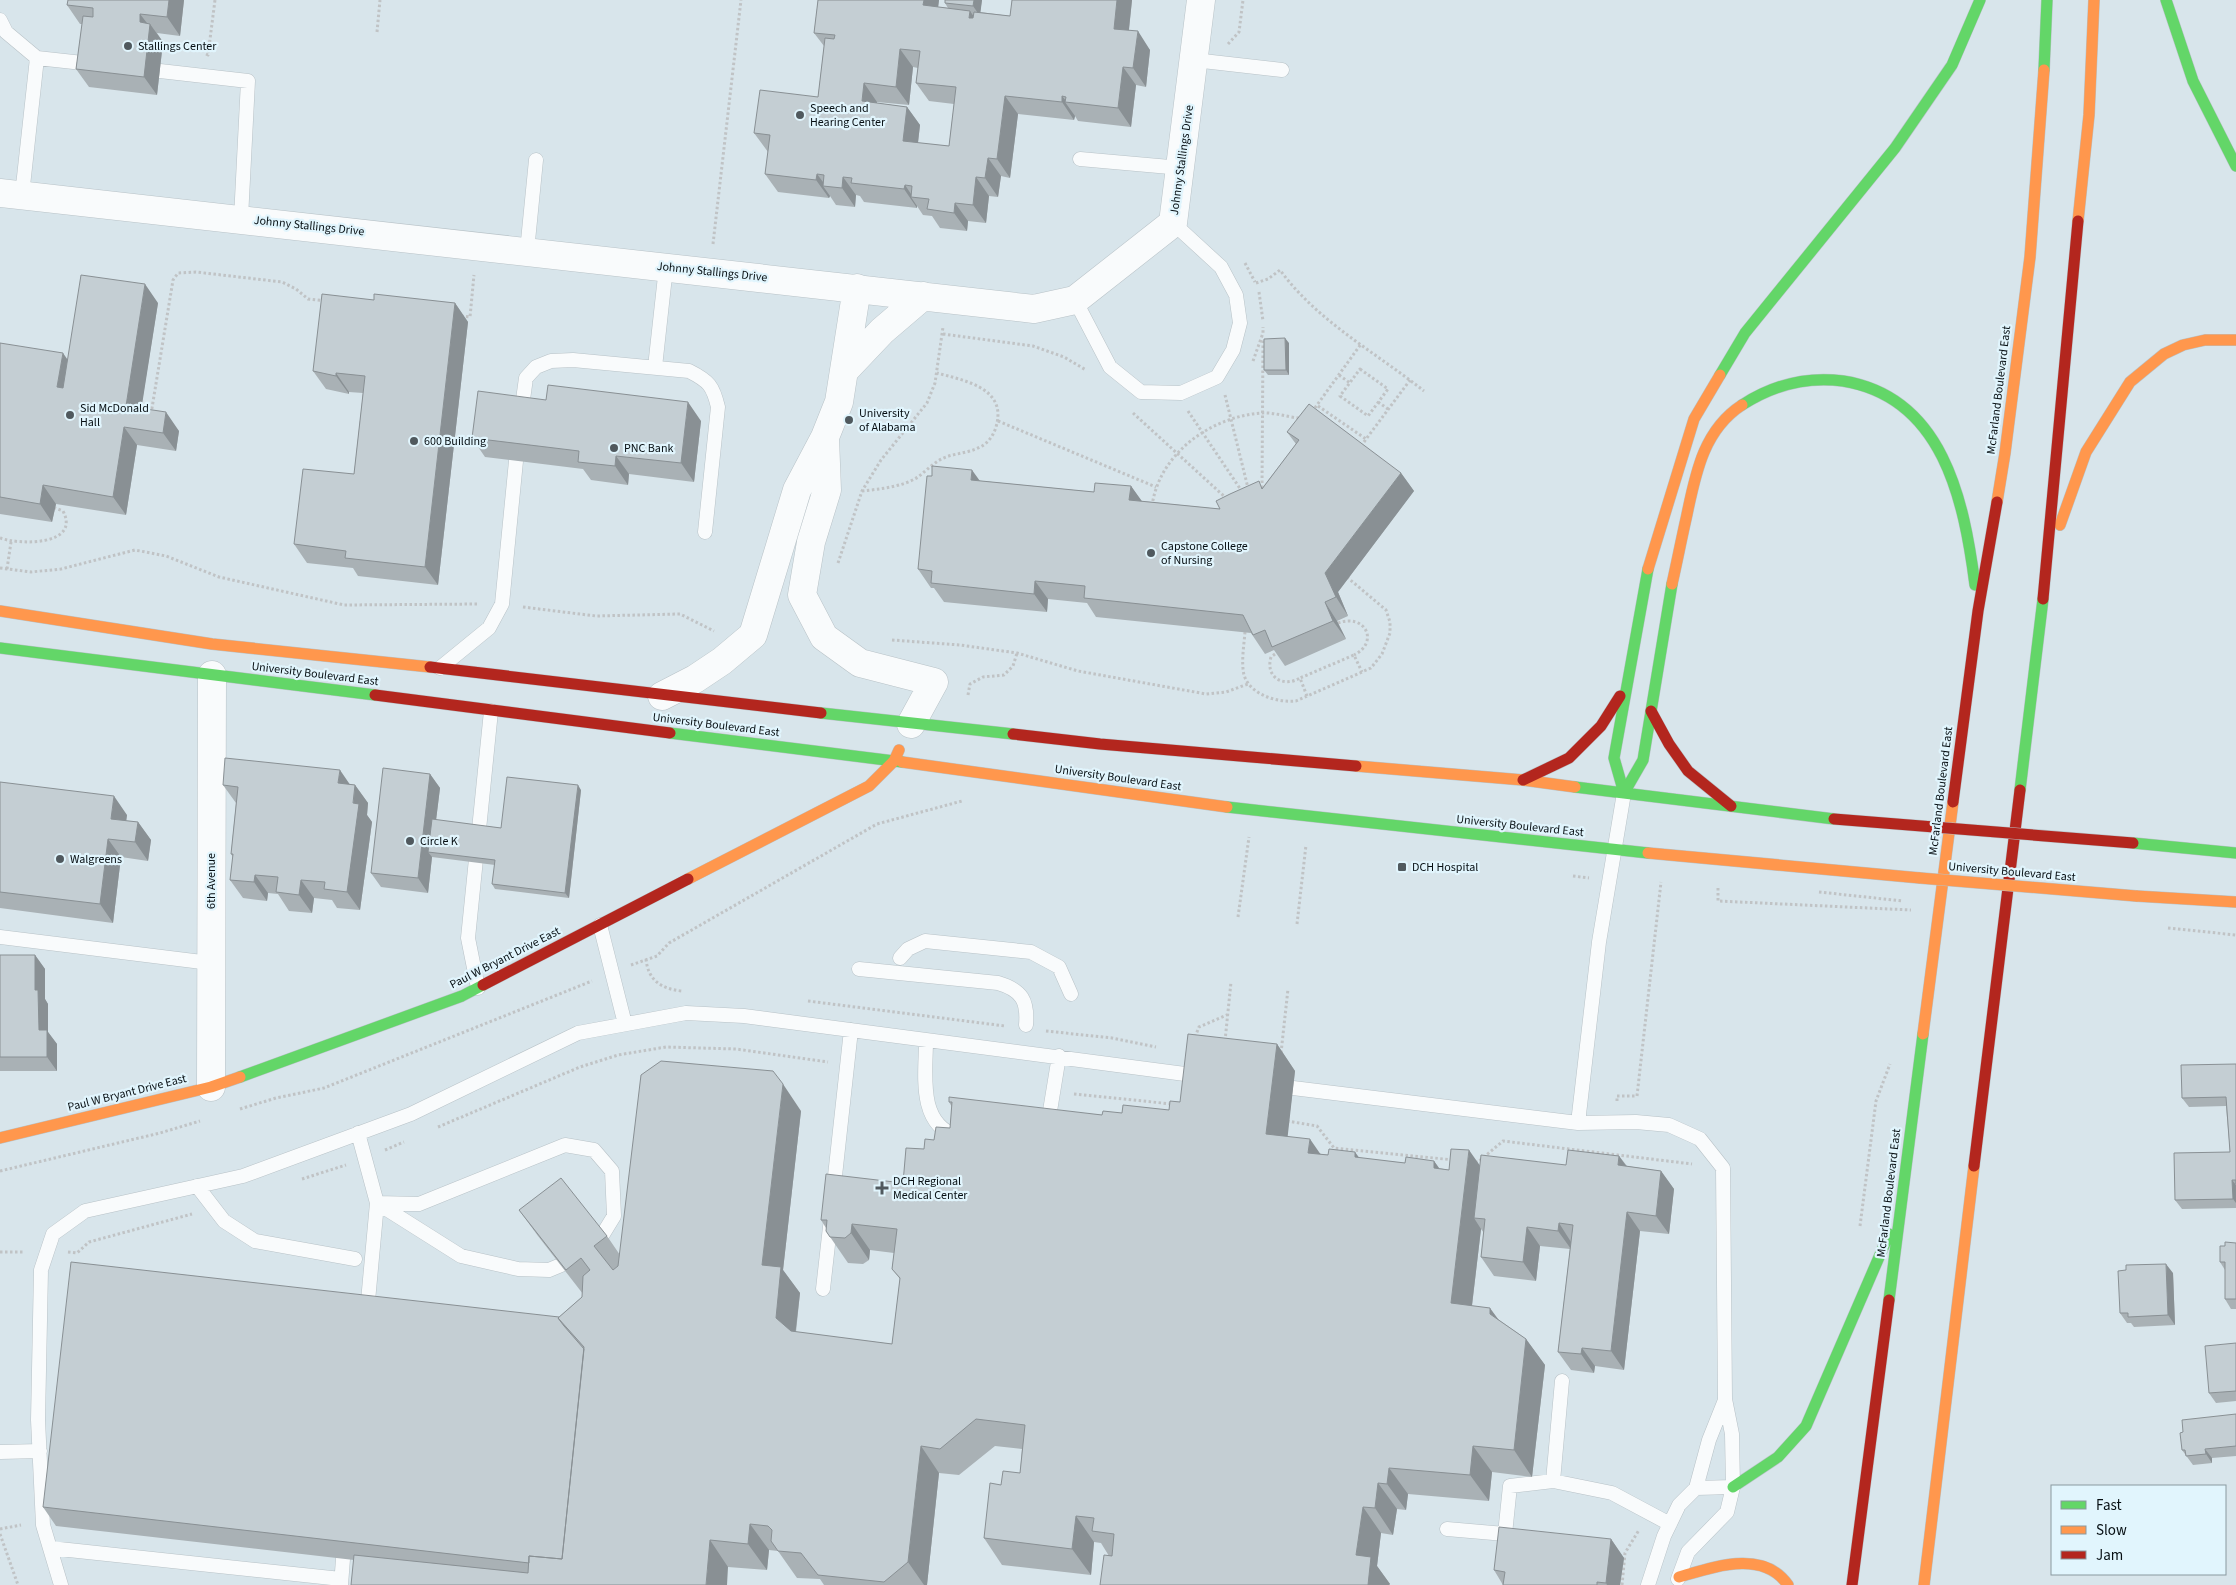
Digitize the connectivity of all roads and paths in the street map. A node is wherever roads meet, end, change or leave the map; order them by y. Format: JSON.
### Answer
{"nodes":[{"id":1,"x":215,"y":0,"type":"edge"},
{"id":2,"x":380,"y":0,"type":"edge"},
{"id":3,"x":742,"y":0,"type":"edge"},
{"id":4,"x":1200,"y":0,"type":"edge"},
{"id":5,"x":1243,"y":0,"type":"edge"},
{"id":6,"x":1980,"y":0,"type":"edge"},
{"id":7,"x":2047,"y":0,"type":"edge"},
{"id":8,"x":2094,"y":0,"type":"edge"},
{"id":9,"x":2166,"y":0,"type":"edge"},
{"id":10,"x":0,"y":20,"type":"edge"},
{"id":11,"x":377,"y":32,"type":"dead end"},
{"id":12,"x":199,"y":54,"type":"dead end"},
{"id":13,"x":37,"y":58,"type":"junction"},
{"id":14,"x":1194,"y":60,"type":"junction"},
{"id":15,"x":1221,"y":62,"type":"junction"},
{"id":16,"x":92,"y":64,"type":"edge"},
{"id":17,"x":1282,"y":70,"type":"dead end"},
{"id":18,"x":160,"y":71,"type":"dead end"},
{"id":19,"x":1080,"y":159,"type":"dead end"},
{"id":20,"x":536,"y":160,"type":"dead end"},
{"id":21,"x":2236,"y":166,"type":"edge"},
{"id":22,"x":1181,"y":168,"type":"junction"},
{"id":23,"x":11,"y":194,"type":"edge"},
{"id":24,"x":241,"y":218,"type":"junction"},
{"id":25,"x":1173,"y":223,"type":"junction"},
{"id":26,"x":486,"y":246,"type":"junction"},
{"id":27,"x":712,"y":247,"type":"dead end"},
{"id":28,"x":527,"y":251,"type":"junction"},
{"id":29,"x":1242,"y":259,"type":"dead end"},
{"id":30,"x":666,"y":267,"type":"junction"},
{"id":31,"x":1256,"y":283,"type":"junction"},
{"id":32,"x":856,"y":288,"type":"junction"},
{"id":33,"x":935,"y":297,"type":"junction"},
{"id":34,"x":1074,"y":300,"type":"junction"},
{"id":35,"x":327,"y":301,"type":"edge"},
{"id":36,"x":451,"y":315,"type":"edge"},
{"id":37,"x":943,"y":334,"type":"junction"},
{"id":38,"x":1263,"y":334,"type":"junction"},
{"id":39,"x":2236,"y":340,"type":"edge"},
{"id":40,"x":1361,"y":344,"type":"junction"},
{"id":41,"x":1252,"y":365,"type":"dead end"},
{"id":42,"x":655,"y":368,"type":"junction"},
{"id":43,"x":845,"y":370,"type":"junction"},
{"id":44,"x":937,"y":374,"type":"junction"},
{"id":45,"x":1339,"y":375,"type":"junction"},
{"id":46,"x":1092,"y":377,"type":"dead end"},
{"id":47,"x":1410,"y":380,"type":"junction"},
{"id":48,"x":1350,"y":383,"type":"junction"},
{"id":49,"x":1230,"y":391,"type":"dead end"},
{"id":50,"x":1424,"y":391,"type":"dead end"},
{"id":51,"x":1225,"y":395,"type":"junction"},
{"id":52,"x":1221,"y":399,"type":"dead end"},
{"id":53,"x":1378,"y":402,"type":"junction"},
{"id":54,"x":1318,"y":406,"type":"junction"},
{"id":55,"x":1127,"y":408,"type":"dead end"},
{"id":56,"x":1133,"y":409,"type":"dead end"},
{"id":57,"x":1388,"y":409,"type":"junction"},
{"id":58,"x":1194,"y":410,"type":"dead end"},
{"id":59,"x":1140,"y":411,"type":"dead end"},
{"id":60,"x":1187,"y":411,"type":"junction"},
{"id":61,"x":1182,"y":412,"type":"dead end"},
{"id":62,"x":1262,"y":413,"type":"junction"},
{"id":63,"x":521,"y":414,"type":"edge"},
{"id":64,"x":151,"y":416,"type":"edge"},
{"id":65,"x":998,"y":420,"type":"junction"},
{"id":66,"x":1231,"y":420,"type":"junction"},
{"id":67,"x":1202,"y":433,"type":"junction"},
{"id":68,"x":825,"y":437,"type":"junction"},
{"id":69,"x":1366,"y":439,"type":"junction"},
{"id":70,"x":1359,"y":450,"type":"edge"},
{"id":71,"x":1177,"y":453,"type":"junction"},
{"id":72,"x":516,"y":460,"type":"edge"},
{"id":73,"x":1156,"y":487,"type":"junction"},
{"id":74,"x":862,"y":491,"type":"junction"},
{"id":75,"x":1249,"y":491,"type":"edge"},
{"id":76,"x":1262,"y":495,"type":"edge"},
{"id":77,"x":1228,"y":499,"type":"edge"},
{"id":78,"x":1248,"y":501,"type":"edge"},
{"id":79,"x":55,"y":508,"type":"edge"},
{"id":80,"x":1151,"y":510,"type":"edge"},
{"id":81,"x":705,"y":532,"type":"dead end"},
{"id":82,"x":0,"y":538,"type":"edge"},
{"id":83,"x":11,"y":542,"type":"junction"},
{"id":84,"x":2047,"y":562,"type":"junction"},
{"id":85,"x":837,"y":566,"type":"dead end"},
{"id":86,"x":7,"y":569,"type":"dead end"},
{"id":87,"x":1348,"y":578,"type":"dead end"},
{"id":88,"x":0,"y":611,"type":"edge"},
{"id":89,"x":1978,"y":611,"type":"junction"},
{"id":90,"x":1338,"y":622,"type":"edge"},
{"id":91,"x":1245,"y":632,"type":"edge"},
{"id":92,"x":0,"y":648,"type":"edge"},
{"id":93,"x":1279,"y":651,"type":"edge"},
{"id":94,"x":1354,"y":655,"type":"junction"},
{"id":95,"x":440,"y":668,"type":"junction"},
{"id":96,"x":1362,"y":672,"type":"junction"},
{"id":97,"x":212,"y":675,"type":"junction"},
{"id":98,"x":1300,"y":678,"type":"junction"},
{"id":99,"x":1628,"y":682,"type":"junction"},
{"id":100,"x":1248,"y":684,"type":"junction"},
{"id":101,"x":968,"y":695,"type":"dead end"},
{"id":102,"x":662,"y":696,"type":"junction"},
{"id":103,"x":1307,"y":696,"type":"junction"},
{"id":104,"x":491,"y":710,"type":"junction"},
{"id":105,"x":1651,"y":711,"type":"junction"},
{"id":106,"x":908,"y":731,"type":"junction"},
{"id":107,"x":894,"y":761,"type":"junction"},
{"id":108,"x":1523,"y":780,"type":"junction"},
{"id":109,"x":1624,"y":793,"type":"junction"},
{"id":110,"x":1731,"y":806,"type":"junction"},
{"id":111,"x":1250,"y":829,"type":"dead end"},
{"id":112,"x":1306,"y":840,"type":"dead end"},
{"id":113,"x":1615,"y":850,"type":"junction"},
{"id":114,"x":2236,"y":853,"type":"edge"},
{"id":115,"x":1661,"y":882,"type":"dead end"},
{"id":116,"x":1718,"y":886,"type":"dead end"},
{"id":117,"x":2236,"y":902,"type":"edge"},
{"id":118,"x":1914,"y":911,"type":"dead end"},
{"id":119,"x":1238,"y":917,"type":"dead end"},
{"id":120,"x":1297,"y":924,"type":"dead end"},
{"id":121,"x":600,"y":925,"type":"junction"},
{"id":122,"x":2160,"y":928,"type":"dead end"},
{"id":123,"x":2236,"y":935,"type":"edge"},
{"id":124,"x":0,"y":937,"type":"edge"},
{"id":125,"x":900,"y":958,"type":"dead end"},
{"id":126,"x":210,"y":963,"type":"junction"},
{"id":127,"x":859,"y":969,"type":"dead end"},
{"id":128,"x":1231,"y":982,"type":"dead end"},
{"id":129,"x":478,"y":988,"type":"junction"},
{"id":130,"x":1288,"y":989,"type":"dead end"},
{"id":131,"x":1071,"y":994,"type":"dead end"},
{"id":132,"x":1228,"y":1014,"type":"junction"},
{"id":133,"x":625,"y":1024,"type":"junction"},
{"id":134,"x":1026,"y":1025,"type":"dead end"},
{"id":135,"x":851,"y":1030,"type":"junction"},
{"id":136,"x":926,"y":1040,"type":"junction"},
{"id":137,"x":1194,"y":1040,"type":"edge"},
{"id":138,"x":1224,"y":1050,"type":"edge"},
{"id":139,"x":1059,"y":1056,"type":"junction"},
{"id":140,"x":1280,"y":1057,"type":"dead end"},
{"id":141,"x":847,"y":1065,"type":"junction"},
{"id":142,"x":1204,"y":1076,"type":"edge"},
{"id":143,"x":211,"y":1087,"type":"junction"},
{"id":144,"x":1293,"y":1088,"type":"dead end"},
{"id":145,"x":1069,"y":1094,"type":"dead end"},
{"id":146,"x":1617,"y":1104,"type":"dead end"},
{"id":147,"x":1176,"y":1105,"type":"edge"},
{"id":148,"x":1280,"y":1120,"type":"dead end"},
{"id":149,"x":1578,"y":1123,"type":"junction"},
{"id":150,"x":436,"y":1128,"type":"dead end"},
{"id":151,"x":1042,"y":1132,"type":"edge"},
{"id":152,"x":358,"y":1133,"type":"junction"},
{"id":153,"x":0,"y":1138,"type":"edge"},
{"id":154,"x":410,"y":1139,"type":"dead end"},
{"id":155,"x":970,"y":1140,"type":"edge"},
{"id":156,"x":365,"y":1158,"type":"junction"},
{"id":157,"x":1458,"y":1160,"type":"edge"},
{"id":158,"x":1468,"y":1161,"type":"edge"},
{"id":159,"x":1723,"y":1168,"type":"junction"},
{"id":160,"x":299,"y":1180,"type":"dead end"},
{"id":161,"x":197,"y":1186,"type":"junction"},
{"id":162,"x":377,"y":1202,"type":"junction"},
{"id":163,"x":1902,"y":1205,"type":"junction"},
{"id":164,"x":214,"y":1209,"type":"junction"},
{"id":165,"x":603,"y":1234,"type":"edge"},
{"id":166,"x":48,"y":1251,"type":"junction"},
{"id":167,"x":0,"y":1252,"type":"edge"},
{"id":168,"x":354,"y":1259,"type":"dead end"},
{"id":169,"x":561,"y":1265,"type":"edge"},
{"id":170,"x":823,"y":1289,"type":"dead end"},
{"id":171,"x":367,"y":1312,"type":"edge"},
{"id":172,"x":1562,"y":1381,"type":"dead end"},
{"id":173,"x":1725,"y":1399,"type":"junction"},
{"id":174,"x":40,"y":1451,"type":"junction"},
{"id":175,"x":0,"y":1452,"type":"edge"},
{"id":176,"x":1553,"y":1481,"type":"junction"},
{"id":177,"x":1734,"y":1487,"type":"junction"},
{"id":178,"x":1696,"y":1488,"type":"junction"},
{"id":179,"x":1649,"y":1512,"type":"junction"},
{"id":180,"x":1670,"y":1524,"type":"junction"},
{"id":181,"x":1447,"y":1529,"type":"dead end"},
{"id":182,"x":0,"y":1534,"type":"edge"},
{"id":183,"x":50,"y":1548,"type":"junction"},
{"id":184,"x":343,"y":1559,"type":"edge"},
{"id":185,"x":1678,"y":1581,"type":"edge"},
{"id":186,"x":341,"y":1582,"type":"edge"},
{"id":187,"x":18,"y":1585,"type":"edge"},
{"id":188,"x":62,"y":1585,"type":"edge"},
{"id":189,"x":1622,"y":1585,"type":"edge"},
{"id":190,"x":1648,"y":1585,"type":"edge"},
{"id":191,"x":1788,"y":1585,"type":"edge"},
{"id":192,"x":1852,"y":1585,"type":"edge"},
{"id":193,"x":1924,"y":1585,"type":"edge"}],
"edges":[{"from":1,"to":12,"type":"path"},
{"from":2,"to":11,"type":"path"},
{"from":3,"to":27,"type":"path"},
{"from":4,"to":14,"type":"street","name":"Johnny Stallings Drive"},
{"from":5,"to":15,"type":"path"},
{"from":6,"to":99,"type":"main road"},
{"from":7,"to":89,"type":"main road","name":"McFarland Boulevard East"},
{"from":8,"to":84,"type":"main road"},
{"from":9,"to":21,"type":"main road"},
{"from":10,"to":13,"type":"lane"},
{"from":13,"to":16,"type":"lane"},
{"from":13,"to":23,"type":"lane"},
{"from":14,"to":15,"type":"lane"},
{"from":14,"to":22,"type":"street","name":"Johnny Stallings Drive"},
{"from":15,"to":17,"type":"lane"},
{"from":18,"to":24,"type":"lane"},
{"from":19,"to":22,"type":"lane"},
{"from":20,"to":28,"type":"lane"},
{"from":22,"to":25,"type":"street","name":"Johnny Stallings Drive"},
{"from":23,"to":24,"type":"street","name":"Johnny Stallings Drive"},
{"from":24,"to":26,"type":"street","name":"Johnny Stallings Drive"},
{"from":25,"to":34,"type":"street","name":"Johnny Stallings Drive"},
{"from":25,"to":34,"type":"lane"},
{"from":26,"to":28,"type":"street","name":"Johnny Stallings Drive"},
{"from":26,"to":36,"type":"path"},
{"from":28,"to":30,"type":"street","name":"Johnny Stallings Drive"},
{"from":29,"to":31,"type":"path"},
{"from":30,"to":32,"type":"street","name":"Johnny Stallings Drive"},
{"from":30,"to":42,"type":"lane"},
{"from":31,"to":38,"type":"path"},
{"from":31,"to":40,"type":"path"},
{"from":32,"to":33,"type":"street","name":"Johnny Stallings Drive"},
{"from":32,"to":43,"type":"street"},
{"from":33,"to":34,"type":"street","name":"Johnny Stallings Drive"},
{"from":33,"to":37,"type":"path"},
{"from":33,"to":43,"type":"street"},
{"from":35,"to":64,"type":"path"},
{"from":37,"to":44,"type":"path"},
{"from":37,"to":46,"type":"path"},
{"from":38,"to":41,"type":"path"},
{"from":38,"to":62,"type":"path"},
{"from":39,"to":84,"type":"main road"},
{"from":40,"to":45,"type":"path"},
{"from":40,"to":47,"type":"path"},
{"from":42,"to":63,"type":"lane"},
{"from":42,"to":81,"type":"lane"},
{"from":43,"to":68,"type":"street"},
{"from":44,"to":65,"type":"path"},
{"from":44,"to":74,"type":"path"},
{"from":45,"to":48,"type":"path"},
{"from":45,"to":54,"type":"path"},
{"from":47,"to":50,"type":"path"},
{"from":47,"to":57,"type":"path"},
{"from":48,"to":53,"type":"path"},
{"from":48,"to":53,"type":"path"},
{"from":49,"to":51,"type":"path"},
{"from":51,"to":52,"type":"path"},
{"from":51,"to":66,"type":"path"},
{"from":53,"to":57,"type":"path"},
{"from":54,"to":62,"type":"path"},
{"from":54,"to":69,"type":"path"},
{"from":55,"to":71,"type":"path"},
{"from":56,"to":59,"type":"path"},
{"from":57,"to":69,"type":"path"},
{"from":58,"to":60,"type":"path"},
{"from":60,"to":61,"type":"path"},
{"from":60,"to":67,"type":"path"},
{"from":62,"to":66,"type":"path"},
{"from":62,"to":76,"type":"path"},
{"from":65,"to":73,"type":"path"},
{"from":65,"to":74,"type":"path"},
{"from":66,"to":67,"type":"path"},
{"from":66,"to":75,"type":"path"},
{"from":67,"to":71,"type":"path"},
{"from":67,"to":78,"type":"path"},
{"from":68,"to":102,"type":"street"},
{"from":68,"to":106,"type":"street"},
{"from":69,"to":70,"type":"path"},
{"from":71,"to":73,"type":"path"},
{"from":71,"to":77,"type":"path"},
{"from":72,"to":95,"type":"lane"},
{"from":73,"to":80,"type":"path"},
{"from":74,"to":85,"type":"path"},
{"from":79,"to":83,"type":"path"},
{"from":82,"to":83,"type":"path"},
{"from":83,"to":86,"type":"path"},
{"from":84,"to":193,"type":"main road"},
{"from":87,"to":96,"type":"path"},
{"from":88,"to":95,"type":"main road","name":"University Boulevard East"},
{"from":89,"to":105,"type":"main road"},
{"from":89,"to":163,"type":"main road","name":"McFarland Boulevard East"},
{"from":90,"to":94,"type":"path"},
{"from":91,"to":100,"type":"path"},
{"from":92,"to":97,"type":"main road","name":"University Boulevard East"},
{"from":93,"to":98,"type":"path"},
{"from":94,"to":96,"type":"path"},
{"from":94,"to":98,"type":"path"},
{"from":95,"to":102,"type":"main road","name":"University Boulevard East"},
{"from":96,"to":103,"type":"path"},
{"from":97,"to":104,"type":"main road","name":"University Boulevard East"},
{"from":97,"to":126,"type":"street","name":"6th Avenue"},
{"from":98,"to":103,"type":"path"},
{"from":99,"to":108,"type":"main road"},
{"from":99,"to":109,"type":"main road"},
{"from":100,"to":101,"type":"path"},
{"from":100,"to":103,"type":"path"},
{"from":102,"to":106,"type":"main road","name":"University Boulevard East"},
{"from":104,"to":107,"type":"main road","name":"University Boulevard East"},
{"from":104,"to":129,"type":"lane"},
{"from":105,"to":109,"type":"main road"},
{"from":105,"to":110,"type":"main road"},
{"from":106,"to":107,"type":"main road","name":"Paul W Bryant Drive East"},
{"from":106,"to":108,"type":"main road","name":"University Boulevard East"},
{"from":107,"to":113,"type":"main road","name":"University Boulevard East"},
{"from":107,"to":121,"type":"main road","name":"Paul W Bryant Drive East"},
{"from":108,"to":109,"type":"main road","name":"University Boulevard East"},
{"from":109,"to":110,"type":"main road","name":"University Boulevard East"},
{"from":109,"to":113,"type":"lane"},
{"from":110,"to":114,"type":"main road","name":"University Boulevard East","bridge":true},
{"from":111,"to":119,"type":"path"},
{"from":112,"to":120,"type":"path"},
{"from":113,"to":117,"type":"main road","name":"University Boulevard East","bridge":true},
{"from":113,"to":149,"type":"lane"},
{"from":115,"to":146,"type":"path"},
{"from":116,"to":118,"type":"path"},
{"from":121,"to":129,"type":"main road","name":"Paul W Bryant Drive East"},
{"from":121,"to":133,"type":"lane"},
{"from":122,"to":123,"type":"path"},
{"from":124,"to":126,"type":"lane"},
{"from":125,"to":131,"type":"lane"},
{"from":126,"to":143,"type":"street","name":"6th Avenue"},
{"from":127,"to":134,"type":"lane"},
{"from":128,"to":132,"type":"path"},
{"from":129,"to":143,"type":"main road","name":"Paul W Bryant Drive East"},
{"from":130,"to":140,"type":"path"},
{"from":132,"to":137,"type":"path"},
{"from":132,"to":138,"type":"path"},
{"from":133,"to":135,"type":"lane"},
{"from":133,"to":152,"type":"lane"},
{"from":135,"to":136,"type":"lane"},
{"from":135,"to":141,"type":"lane"},
{"from":136,"to":139,"type":"lane"},
{"from":136,"to":155,"type":"lane"},
{"from":139,"to":142,"type":"lane"},
{"from":139,"to":151,"type":"lane"},
{"from":141,"to":150,"type":"path"},
{"from":141,"to":170,"type":"lane"},
{"from":143,"to":153,"type":"main road","name":"Paul W Bryant Drive East"},
{"from":144,"to":149,"type":"lane"},
{"from":145,"to":147,"type":"path"},
{"from":148,"to":157,"type":"path"},
{"from":149,"to":159,"type":"lane"},
{"from":152,"to":156,"type":"lane"},
{"from":152,"to":161,"type":"lane"},
{"from":154,"to":156,"type":"path"},
{"from":156,"to":160,"type":"path"},
{"from":156,"to":162,"type":"lane"},
{"from":158,"to":159,"type":"path"},
{"from":159,"to":173,"type":"lane"},
{"from":161,"to":164,"type":"lane"},
{"from":161,"to":166,"type":"lane"},
{"from":162,"to":165,"type":"lane"},
{"from":162,"to":169,"type":"lane"},
{"from":162,"to":171,"type":"lane"},
{"from":163,"to":177,"type":"main road"},
{"from":163,"to":192,"type":"main road","name":"McFarland Boulevard East"},
{"from":164,"to":166,"type":"path"},
{"from":164,"to":168,"type":"lane"},
{"from":166,"to":167,"type":"path"},
{"from":166,"to":174,"type":"lane"},
{"from":172,"to":176,"type":"lane"},
{"from":173,"to":177,"type":"lane"},
{"from":173,"to":178,"type":"lane"},
{"from":174,"to":175,"type":"lane"},
{"from":174,"to":183,"type":"lane"},
{"from":176,"to":179,"type":"lane"},
{"from":176,"to":181,"type":"lane"},
{"from":177,"to":178,"type":"lane"},
{"from":177,"to":185,"type":"lane"},
{"from":178,"to":180,"type":"lane"},
{"from":179,"to":180,"type":"lane"},
{"from":179,"to":189,"type":"path"},
{"from":180,"to":190,"type":"lane"},
{"from":182,"to":187,"type":"path"},
{"from":183,"to":186,"type":"lane"},
{"from":183,"to":188,"type":"lane"},
{"from":184,"to":186,"type":"lane"},
{"from":185,"to":191,"type":"main road"}]}
